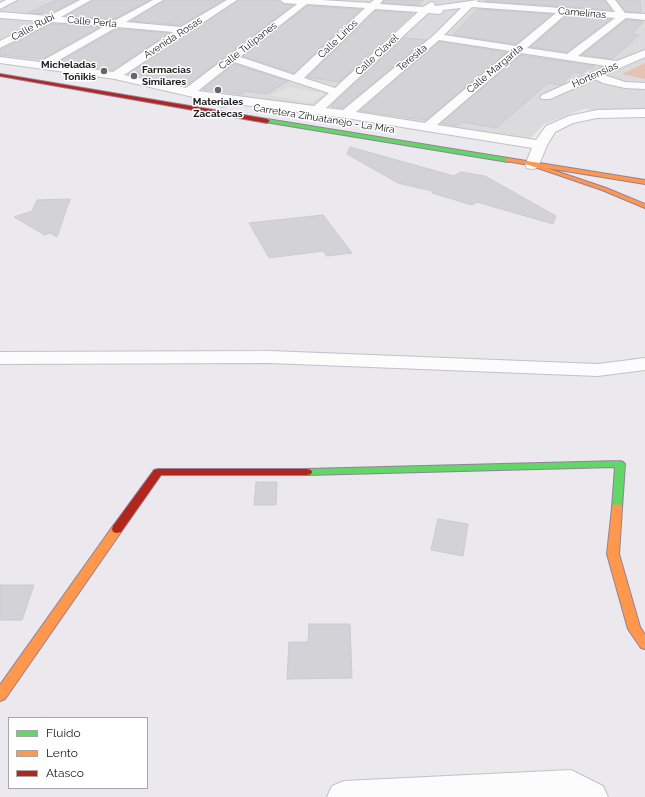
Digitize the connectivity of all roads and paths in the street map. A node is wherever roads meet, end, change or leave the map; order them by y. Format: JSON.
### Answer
{"nodes":[{"id":1,"x":13,"y":0,"type":"edge"},
{"id":2,"x":87,"y":0,"type":"edge"},
{"id":3,"x":159,"y":0,"type":"edge"},
{"id":4,"x":233,"y":0,"type":"edge"},
{"id":5,"x":284,"y":0,"type":"edge"},
{"id":6,"x":436,"y":0,"type":"edge"},
{"id":7,"x":544,"y":0,"type":"edge"},
{"id":8,"x":610,"y":0,"type":"edge"},
{"id":9,"x":306,"y":1,"type":"edge"},
{"id":10,"x":472,"y":2,"type":"edge"},
{"id":11,"x":376,"y":3,"type":"edge"},
{"id":12,"x":0,"y":6,"type":"edge"},
{"id":13,"x":537,"y":9,"type":"junction"},
{"id":14,"x":425,"y":10,"type":"junction"},
{"id":15,"x":564,"y":11,"type":"junction"},
{"id":16,"x":462,"y":13,"type":"junction"},
{"id":17,"x":0,"y":15,"type":"edge"},
{"id":18,"x":623,"y":16,"type":"junction"},
{"id":19,"x":645,"y":17,"type":"edge"},
{"id":20,"x":48,"y":19,"type":"junction"},
{"id":21,"x":115,"y":24,"type":"junction"},
{"id":22,"x":183,"y":30,"type":"junction"},
{"id":23,"x":437,"y":37,"type":"junction"},
{"id":24,"x":0,"y":45,"type":"edge"},
{"id":25,"x":517,"y":50,"type":"junction"},
{"id":26,"x":645,"y":53,"type":"edge"},
{"id":27,"x":570,"y":57,"type":"junction"},
{"id":28,"x":232,"y":58,"type":"junction"},
{"id":29,"x":0,"y":60,"type":"edge"},
{"id":30,"x":43,"y":65,"type":"junction"},
{"id":31,"x":619,"y":65,"type":"junction"},
{"id":32,"x":0,"y":75,"type":"edge"},
{"id":33,"x":595,"y":75,"type":"junction"},
{"id":34,"x":115,"y":76,"type":"junction"},
{"id":35,"x":297,"y":78,"type":"junction"},
{"id":36,"x":645,"y":86,"type":"edge"},
{"id":37,"x":189,"y":92,"type":"junction"},
{"id":38,"x":337,"y":92,"type":"junction"},
{"id":39,"x":210,"y":97,"type":"junction"},
{"id":40,"x":546,"y":97,"type":"dead end"},
{"id":41,"x":317,"y":110,"type":"junction"},
{"id":42,"x":645,"y":112,"type":"edge"},
{"id":43,"x":346,"y":114,"type":"junction"},
{"id":44,"x":259,"y":120,"type":"junction"},
{"id":45,"x":426,"y":128,"type":"junction"},
{"id":46,"x":540,"y":145,"type":"junction"},
{"id":47,"x":532,"y":165,"type":"junction"},
{"id":48,"x":645,"y":182,"type":"edge"},
{"id":49,"x":645,"y":206,"type":"edge"},
{"id":50,"x":0,"y":358,"type":"edge"},
{"id":51,"x":645,"y":364,"type":"edge"},
{"id":52,"x":645,"y":644,"type":"edge"},
{"id":53,"x":0,"y":695,"type":"edge"},
{"id":54,"x":344,"y":797,"type":"edge"},
{"id":55,"x":591,"y":797,"type":"edge"}],
"edges":[{"from":1,"to":12,"type":"street"},
{"from":2,"to":20,"type":"street","name":"Calle Rubí"},
{"from":3,"to":21,"type":"street"},
{"from":4,"to":22,"type":"street","name":"Avenida Rosas"},
{"from":5,"to":9,"type":"street"},
{"from":6,"to":14,"type":"street","name":"Calle Clavel"},
{"from":7,"to":13,"type":"street"},
{"from":8,"to":18,"type":"street"},
{"from":9,"to":11,"type":"street"},
{"from":9,"to":28,"type":"street","name":"Calle Tulipanes"},
{"from":10,"to":13,"type":"street","name":"Camelinas"},
{"from":10,"to":14,"type":"street","name":"Camelinas"},
{"from":10,"to":16,"type":"street","name":"Teresita"},
{"from":11,"to":14,"type":"street"},
{"from":11,"to":35,"type":"street","name":"Calle Lirios"},
{"from":13,"to":15,"type":"street","name":"Camelinas"},
{"from":14,"to":16,"type":"street"},
{"from":14,"to":38,"type":"street","name":"Calle Clavel"},
{"from":15,"to":18,"type":"street","name":"Camelinas"},
{"from":15,"to":25,"type":"street","name":"Calle Margarita"},
{"from":16,"to":23,"type":"street","name":"Teresita"},
{"from":17,"to":20,"type":"street","name":"Calle Perla"},
{"from":18,"to":19,"type":"street","name":"Camelinas"},
{"from":18,"to":27,"type":"street"},
{"from":20,"to":21,"type":"street","name":"Calle Perla"},
{"from":20,"to":24,"type":"street","name":"Calle Rubí"},
{"from":21,"to":22,"type":"street","name":"Calle Perla"},
{"from":21,"to":30,"type":"street"},
{"from":22,"to":34,"type":"street","name":"Avenida Rosas"},
{"from":23,"to":25,"type":"street"},
{"from":23,"to":43,"type":"street","name":"Teresita"},
{"from":25,"to":27,"type":"street"},
{"from":25,"to":45,"type":"street","name":"Calle Margarita"},
{"from":26,"to":31,"type":"street","name":"Hortensias"},
{"from":27,"to":31,"type":"street"},
{"from":28,"to":35,"type":"street"},
{"from":28,"to":37,"type":"street","name":"Calle Tulipanes"},
{"from":29,"to":30,"type":"street"},
{"from":30,"to":34,"type":"street"},
{"from":31,"to":33,"type":"street","name":"Hortensias"},
{"from":32,"to":44,"type":"main road","name":"Carretera Zihuatanejo - La Mira"},
{"from":33,"to":36,"type":"street"},
{"from":33,"to":40,"type":"street","name":"Hortensias"},
{"from":34,"to":37,"type":"street"},
{"from":35,"to":38,"type":"street"},
{"from":37,"to":39,"type":"street"},
{"from":38,"to":41,"type":"street","name":"Calle Clavel"},
{"from":39,"to":41,"type":"street"},
{"from":39,"to":44,"type":"street"},
{"from":41,"to":43,"type":"street"},
{"from":42,"to":46,"type":"street"},
{"from":43,"to":45,"type":"street"},
{"from":44,"to":47,"type":"main road","name":"Carretera Zihuatanejo - La Mira"},
{"from":45,"to":46,"type":"street"},
{"from":46,"to":47,"type":"street"},
{"from":47,"to":48,"type":"main road","name":"Carretera Zihuatanejo - La Mira"},
{"from":47,"to":49,"type":"main road"},
{"from":50,"to":51,"type":"street"},
{"from":52,"to":53,"type":"main road"},
{"from":54,"to":55,"type":"street"}]}
